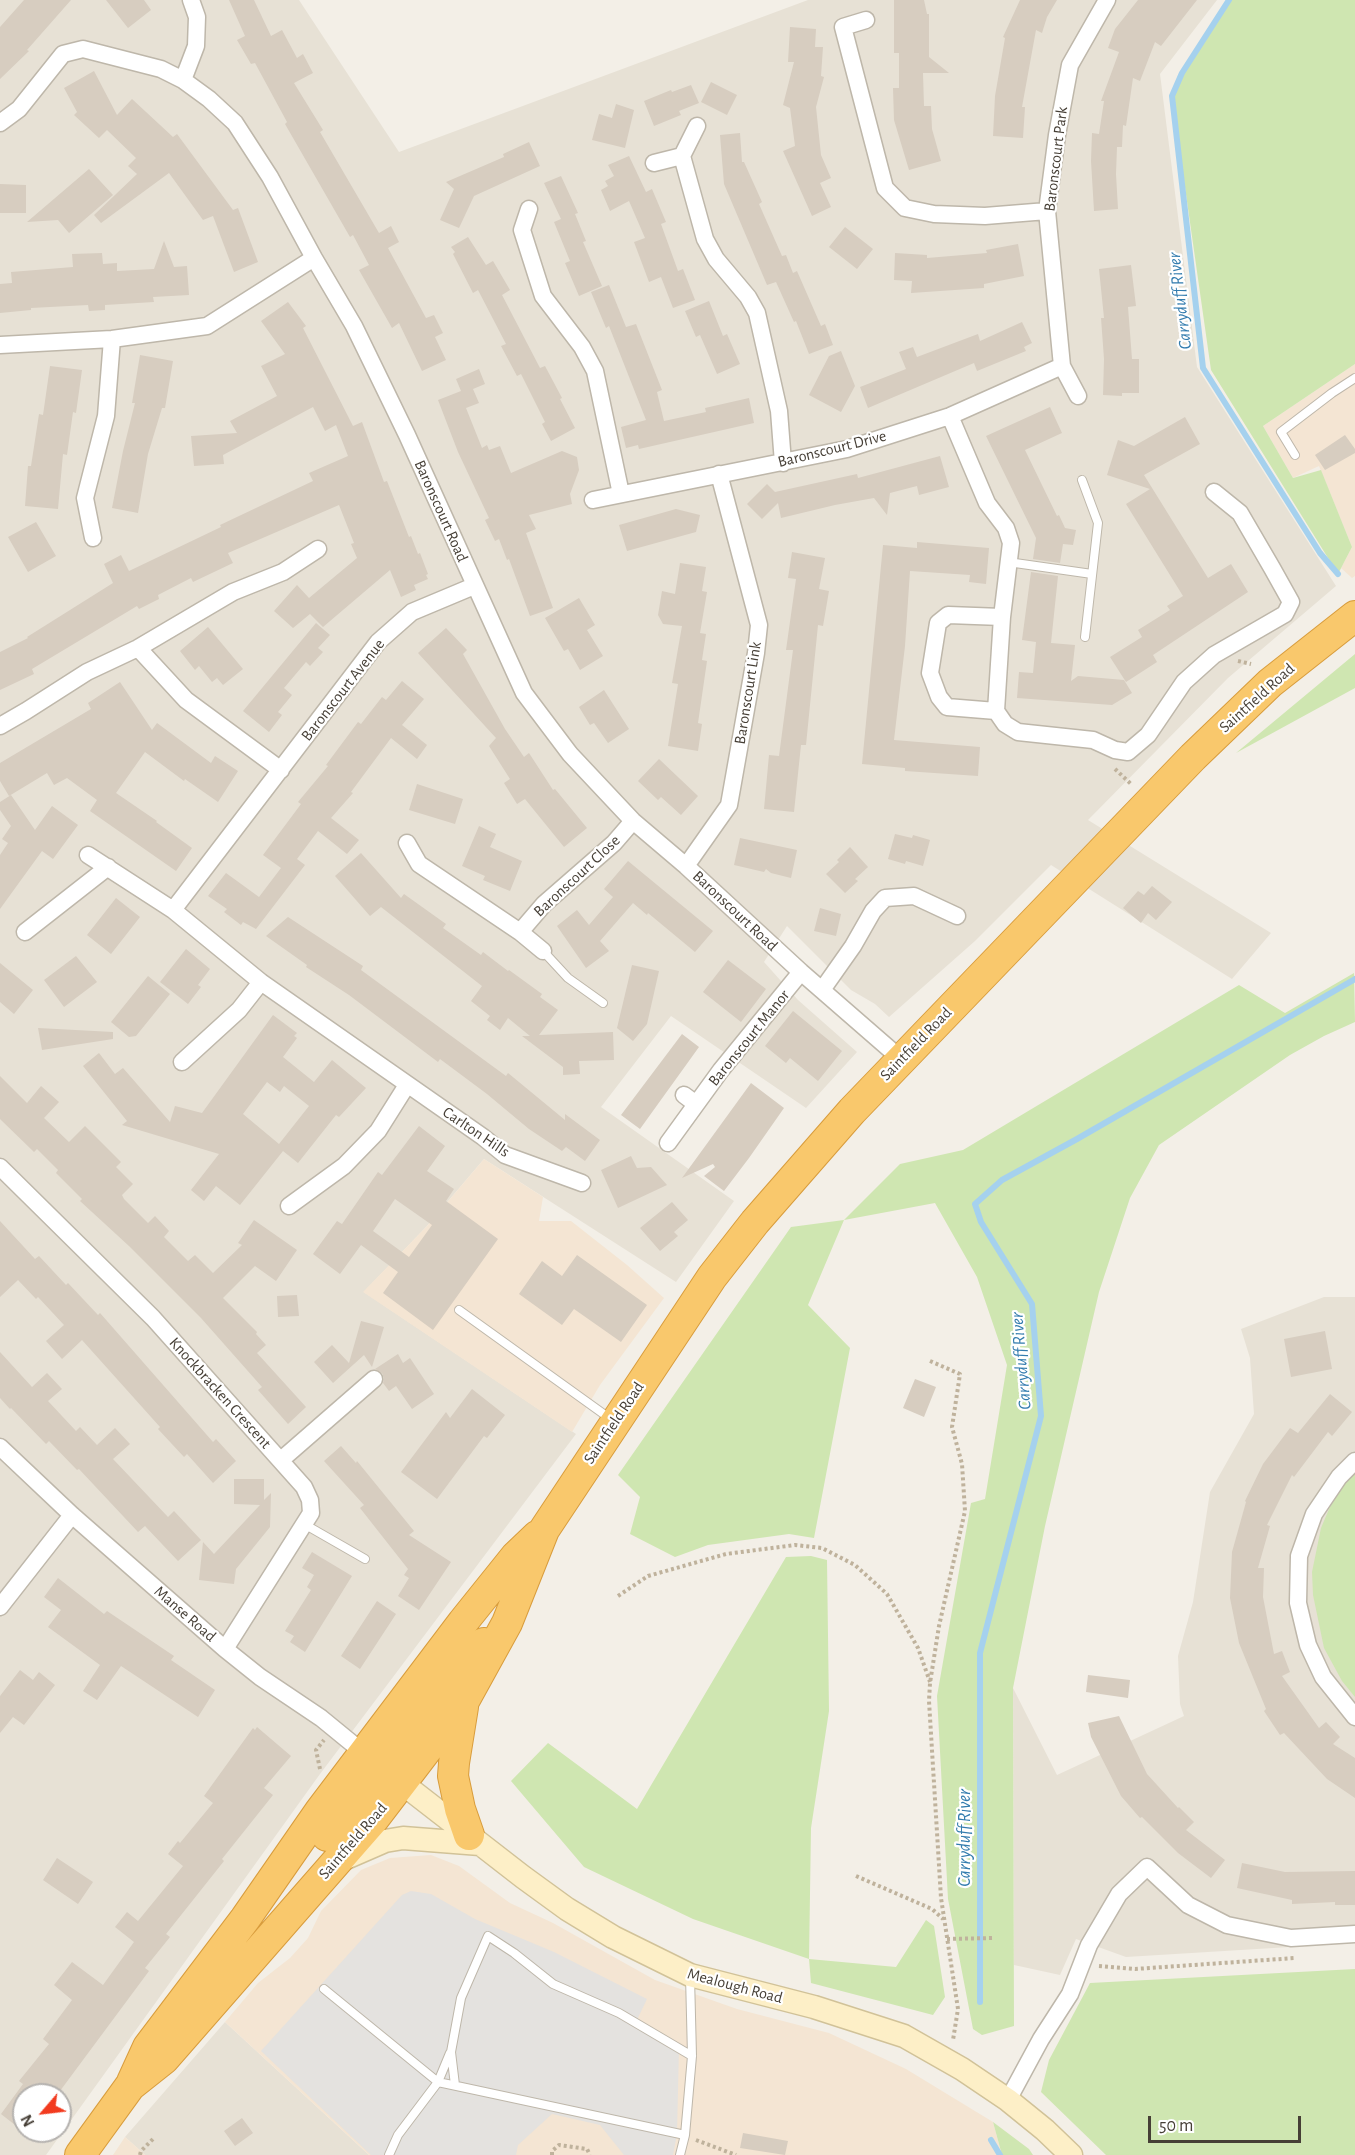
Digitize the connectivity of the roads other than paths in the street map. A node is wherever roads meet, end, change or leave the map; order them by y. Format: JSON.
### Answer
{"nodes":[{"id":1,"x":190,"y":0,"type":"edge"},
{"id":2,"x":1107,"y":0,"type":"edge"},
{"id":3,"x":866,"y":20,"type":"dead end"},
{"id":4,"x":183,"y":80,"type":"junction"},
{"id":5,"x":0,"y":123,"type":"edge"},
{"id":6,"x":697,"y":126,"type":"dead end"},
{"id":7,"x":682,"y":156,"type":"junction"},
{"id":8,"x":654,"y":163,"type":"dead end"},
{"id":9,"x":529,"y":209,"type":"dead end"},
{"id":10,"x":1047,"y":211,"type":"junction"},
{"id":11,"x":314,"y":258,"type":"junction"},
{"id":12,"x":112,"y":339,"type":"junction"},
{"id":13,"x":0,"y":345,"type":"edge"},
{"id":14,"x":1062,"y":366,"type":"junction"},
{"id":15,"x":1355,"y":378,"type":"edge"},
{"id":16,"x":1078,"y":396,"type":"dead end"},
{"id":17,"x":950,"y":416,"type":"junction"},
{"id":18,"x":1296,"y":455,"type":"dead end"},
{"id":19,"x":783,"y":463,"type":"junction"},
{"id":20,"x":719,"y":474,"type":"junction"},
{"id":21,"x":1083,"y":480,"type":"dead end"},
{"id":22,"x":1214,"y":492,"type":"dead end"},
{"id":23,"x":621,"y":494,"type":"junction"},
{"id":24,"x":593,"y":500,"type":"dead end"},
{"id":25,"x":93,"y":538,"type":"dead end"},
{"id":26,"x":318,"y":549,"type":"dead end"},
{"id":27,"x":1008,"y":562,"type":"junction"},
{"id":28,"x":1092,"y":574,"type":"junction"},
{"id":29,"x":474,"y":586,"type":"junction"},
{"id":30,"x":1355,"y":616,"type":"edge"},
{"id":31,"x":1002,"y":617,"type":"junction"},
{"id":32,"x":1085,"y":637,"type":"dead end"},
{"id":33,"x":138,"y":648,"type":"junction"},
{"id":34,"x":996,"y":711,"type":"junction"},
{"id":35,"x":0,"y":726,"type":"edge"},
{"id":36,"x":281,"y":770,"type":"junction"},
{"id":37,"x":633,"y":821,"type":"junction"},
{"id":38,"x":407,"y":843,"type":"dead end"},
{"id":39,"x":88,"y":855,"type":"dead end"},
{"id":40,"x":686,"y":866,"type":"junction"},
{"id":41,"x":108,"y":867,"type":"junction"},
{"id":42,"x":173,"y":910,"type":"junction"},
{"id":43,"x":957,"y":916,"type":"dead end"},
{"id":44,"x":26,"y":932,"type":"dead end"},
{"id":45,"x":520,"y":932,"type":"junction"},
{"id":46,"x":543,"y":951,"type":"joint"},
{"id":47,"x":801,"y":972,"type":"junction"},
{"id":48,"x":261,"y":982,"type":"junction"},
{"id":49,"x":822,"y":990,"type":"junction"},
{"id":50,"x":603,"y":1003,"type":"dead end"},
{"id":51,"x":901,"y":1059,"type":"junction"},
{"id":52,"x":182,"y":1062,"type":"dead end"},
{"id":53,"x":407,"y":1085,"type":"junction"},
{"id":54,"x":668,"y":1143,"type":"dead end"},
{"id":55,"x":0,"y":1167,"type":"edge"},
{"id":56,"x":582,"y":1183,"type":"dead end"},
{"id":57,"x":289,"y":1206,"type":"dead end"},
{"id":58,"x":459,"y":1310,"type":"dead end"},
{"id":59,"x":374,"y":1379,"type":"dead end"},
{"id":60,"x":614,"y":1422,"type":"junction"},
{"id":61,"x":0,"y":1447,"type":"edge"},
{"id":62,"x":281,"y":1460,"type":"junction"},
{"id":63,"x":1355,"y":1461,"type":"edge"},
{"id":64,"x":72,"y":1515,"type":"junction"},
{"id":65,"x":304,"y":1524,"type":"junction"},
{"id":66,"x":544,"y":1530,"type":"junction"},
{"id":67,"x":365,"y":1559,"type":"dead end"},
{"id":68,"x":0,"y":1607,"type":"edge"},
{"id":69,"x":507,"y":1623,"type":"junction"},
{"id":70,"x":225,"y":1649,"type":"junction"},
{"id":71,"x":464,"y":1701,"type":"junction"},
{"id":72,"x":1355,"y":1717,"type":"edge"},
{"id":73,"x":383,"y":1768,"type":"junction"},
{"id":74,"x":475,"y":1840,"type":"junction"},
{"id":75,"x":335,"y":1863,"type":"junction"},
{"id":76,"x":1355,"y":1935,"type":"edge"},
{"id":77,"x":690,"y":1975,"type":"junction"},
{"id":78,"x":324,"y":1989,"type":"dead end"},
{"id":79,"x":451,"y":2052,"type":"junction"},
{"id":80,"x":693,"y":2056,"type":"junction"},
{"id":81,"x":438,"y":2082,"type":"junction"},
{"id":82,"x":455,"y":2085,"type":"junction"},
{"id":83,"x":130,"y":2086,"type":"junction"},
{"id":84,"x":1008,"y":2100,"type":"junction"},
{"id":85,"x":685,"y":2135,"type":"junction"},
{"id":86,"x":80,"y":2155,"type":"edge"},
{"id":87,"x":389,"y":2155,"type":"edge"},
{"id":88,"x":680,"y":2155,"type":"edge"},
{"id":89,"x":1071,"y":2155,"type":"edge"}],
"edges":[{"from":1,"to":4,"type":"street"},
{"from":2,"to":10,"type":"street","name":"Baronscourt Park"},
{"from":3,"to":10,"type":"street"},
{"from":4,"to":5,"type":"street","name":"Baronscourt Road"},
{"from":4,"to":11,"type":"street","name":"Baronscourt Road"},
{"from":6,"to":7,"type":"street"},
{"from":7,"to":8,"type":"street"},
{"from":7,"to":19,"type":"street"},
{"from":9,"to":23,"type":"street"},
{"from":10,"to":14,"type":"street","name":"Baronscourt Park"},
{"from":11,"to":12,"type":"street"},
{"from":11,"to":29,"type":"street","name":"Baronscourt Road"},
{"from":12,"to":13,"type":"street"},
{"from":12,"to":25,"type":"street"},
{"from":14,"to":16,"type":"street","name":"Baronscourt Park"},
{"from":14,"to":17,"type":"street","name":"Baronscourt Drive"},
{"from":15,"to":18,"type":"lane"},
{"from":17,"to":19,"type":"street","name":"Baronscourt Drive"},
{"from":17,"to":27,"type":"street"},
{"from":19,"to":20,"type":"street","name":"Baronscourt Drive"},
{"from":20,"to":23,"type":"street","name":"Baronscourt Drive"},
{"from":20,"to":40,"type":"street","name":"Baronscourt Link"},
{"from":21,"to":28,"type":"lane"},
{"from":22,"to":34,"type":"street"},
{"from":23,"to":24,"type":"street","name":"Baronscourt Drive"},
{"from":26,"to":33,"type":"street"},
{"from":27,"to":28,"type":"lane"},
{"from":27,"to":31,"type":"street"},
{"from":28,"to":32,"type":"lane"},
{"from":29,"to":36,"type":"street","name":"Baronscourt Avenue"},
{"from":29,"to":37,"type":"street","name":"Baronscourt Road"},
{"from":30,"to":51,"type":"highway","name":"Saintfield Road"},
{"from":31,"to":34,"type":"street"},
{"from":31,"to":34,"type":"street"},
{"from":33,"to":35,"type":"street"},
{"from":33,"to":36,"type":"street"},
{"from":36,"to":42,"type":"street","name":"Baronscourt Avenue"},
{"from":37,"to":40,"type":"street","name":"Baronscourt Road"},
{"from":37,"to":45,"type":"street","name":"Baronscourt Close"},
{"from":38,"to":45,"type":"street","name":"Baronscourt Close"},
{"from":39,"to":41,"type":"street","name":"Carlton Hills"},
{"from":40,"to":47,"type":"street","name":"Baronscourt Road"},
{"from":41,"to":42,"type":"street","name":"Carlton Hills"},
{"from":41,"to":44,"type":"street"},
{"from":42,"to":48,"type":"street","name":"Carlton Hills"},
{"from":43,"to":49,"type":"street"},
{"from":45,"to":46,"type":"street","name":"Baronscourt Close"},
{"from":46,"to":50,"type":"lane"},
{"from":47,"to":49,"type":"street","name":"Baronscourt Road"},
{"from":47,"to":54,"type":"street","name":"Baronscourt Manor"},
{"from":48,"to":52,"type":"street"},
{"from":48,"to":53,"type":"street","name":"Carlton Hills"},
{"from":49,"to":51,"type":"street","name":"Baronscourt Road"},
{"from":51,"to":60,"type":"highway","name":"Saintfield Road"},
{"from":53,"to":56,"type":"street","name":"Carlton Hills"},
{"from":53,"to":57,"type":"street"},
{"from":55,"to":62,"type":"street","name":"Knockbracken Crescent"},
{"from":58,"to":60,"type":"lane"},
{"from":59,"to":62,"type":"street"},
{"from":60,"to":66,"type":"highway","name":"Saintfield Road"},
{"from":61,"to":64,"type":"street","name":"Manse Road"},
{"from":62,"to":65,"type":"street","name":"Knockbracken Crescent"},
{"from":63,"to":72,"type":"street"},
{"from":64,"to":68,"type":"street"},
{"from":64,"to":70,"type":"street","name":"Manse Road"},
{"from":65,"to":67,"type":"lane"},
{"from":65,"to":70,"type":"street","name":"Knockbracken Crescent"},
{"from":66,"to":69,"type":"highway","name":"Saintfield Road"},
{"from":66,"to":73,"type":"highway","name":"Saintfield Road"},
{"from":69,"to":71,"type":"highway","name":"Saintfield Road"},
{"from":69,"to":73,"type":"highway"},
{"from":70,"to":73,"type":"street","name":"Manse Road"},
{"from":71,"to":73,"type":"highway","name":"Saintfield Road"},
{"from":71,"to":74,"type":"highway"},
{"from":73,"to":74,"type":"street","name":"Mealough Road"},
{"from":73,"to":75,"type":"highway","name":"Saintfield Road"},
{"from":73,"to":83,"type":"highway","name":"Saintfield Road"},
{"from":74,"to":75,"type":"street"},
{"from":74,"to":77,"type":"street","name":"Mealough Road"},
{"from":75,"to":83,"type":"highway","name":"Saintfield Road"},
{"from":76,"to":84,"type":"street"},
{"from":77,"to":80,"type":"lane"},
{"from":77,"to":84,"type":"street","name":"Mealough Road"},
{"from":78,"to":81,"type":"lane"},
{"from":79,"to":80,"type":"lane"},
{"from":79,"to":81,"type":"lane"},
{"from":79,"to":82,"type":"lane"},
{"from":80,"to":85,"type":"lane"},
{"from":81,"to":82,"type":"lane"},
{"from":81,"to":87,"type":"lane"},
{"from":82,"to":85,"type":"lane"},
{"from":83,"to":86,"type":"highway","name":"Saintfield Road"},
{"from":84,"to":89,"type":"street","name":"Mealough Road"},
{"from":85,"to":88,"type":"lane"}]}
